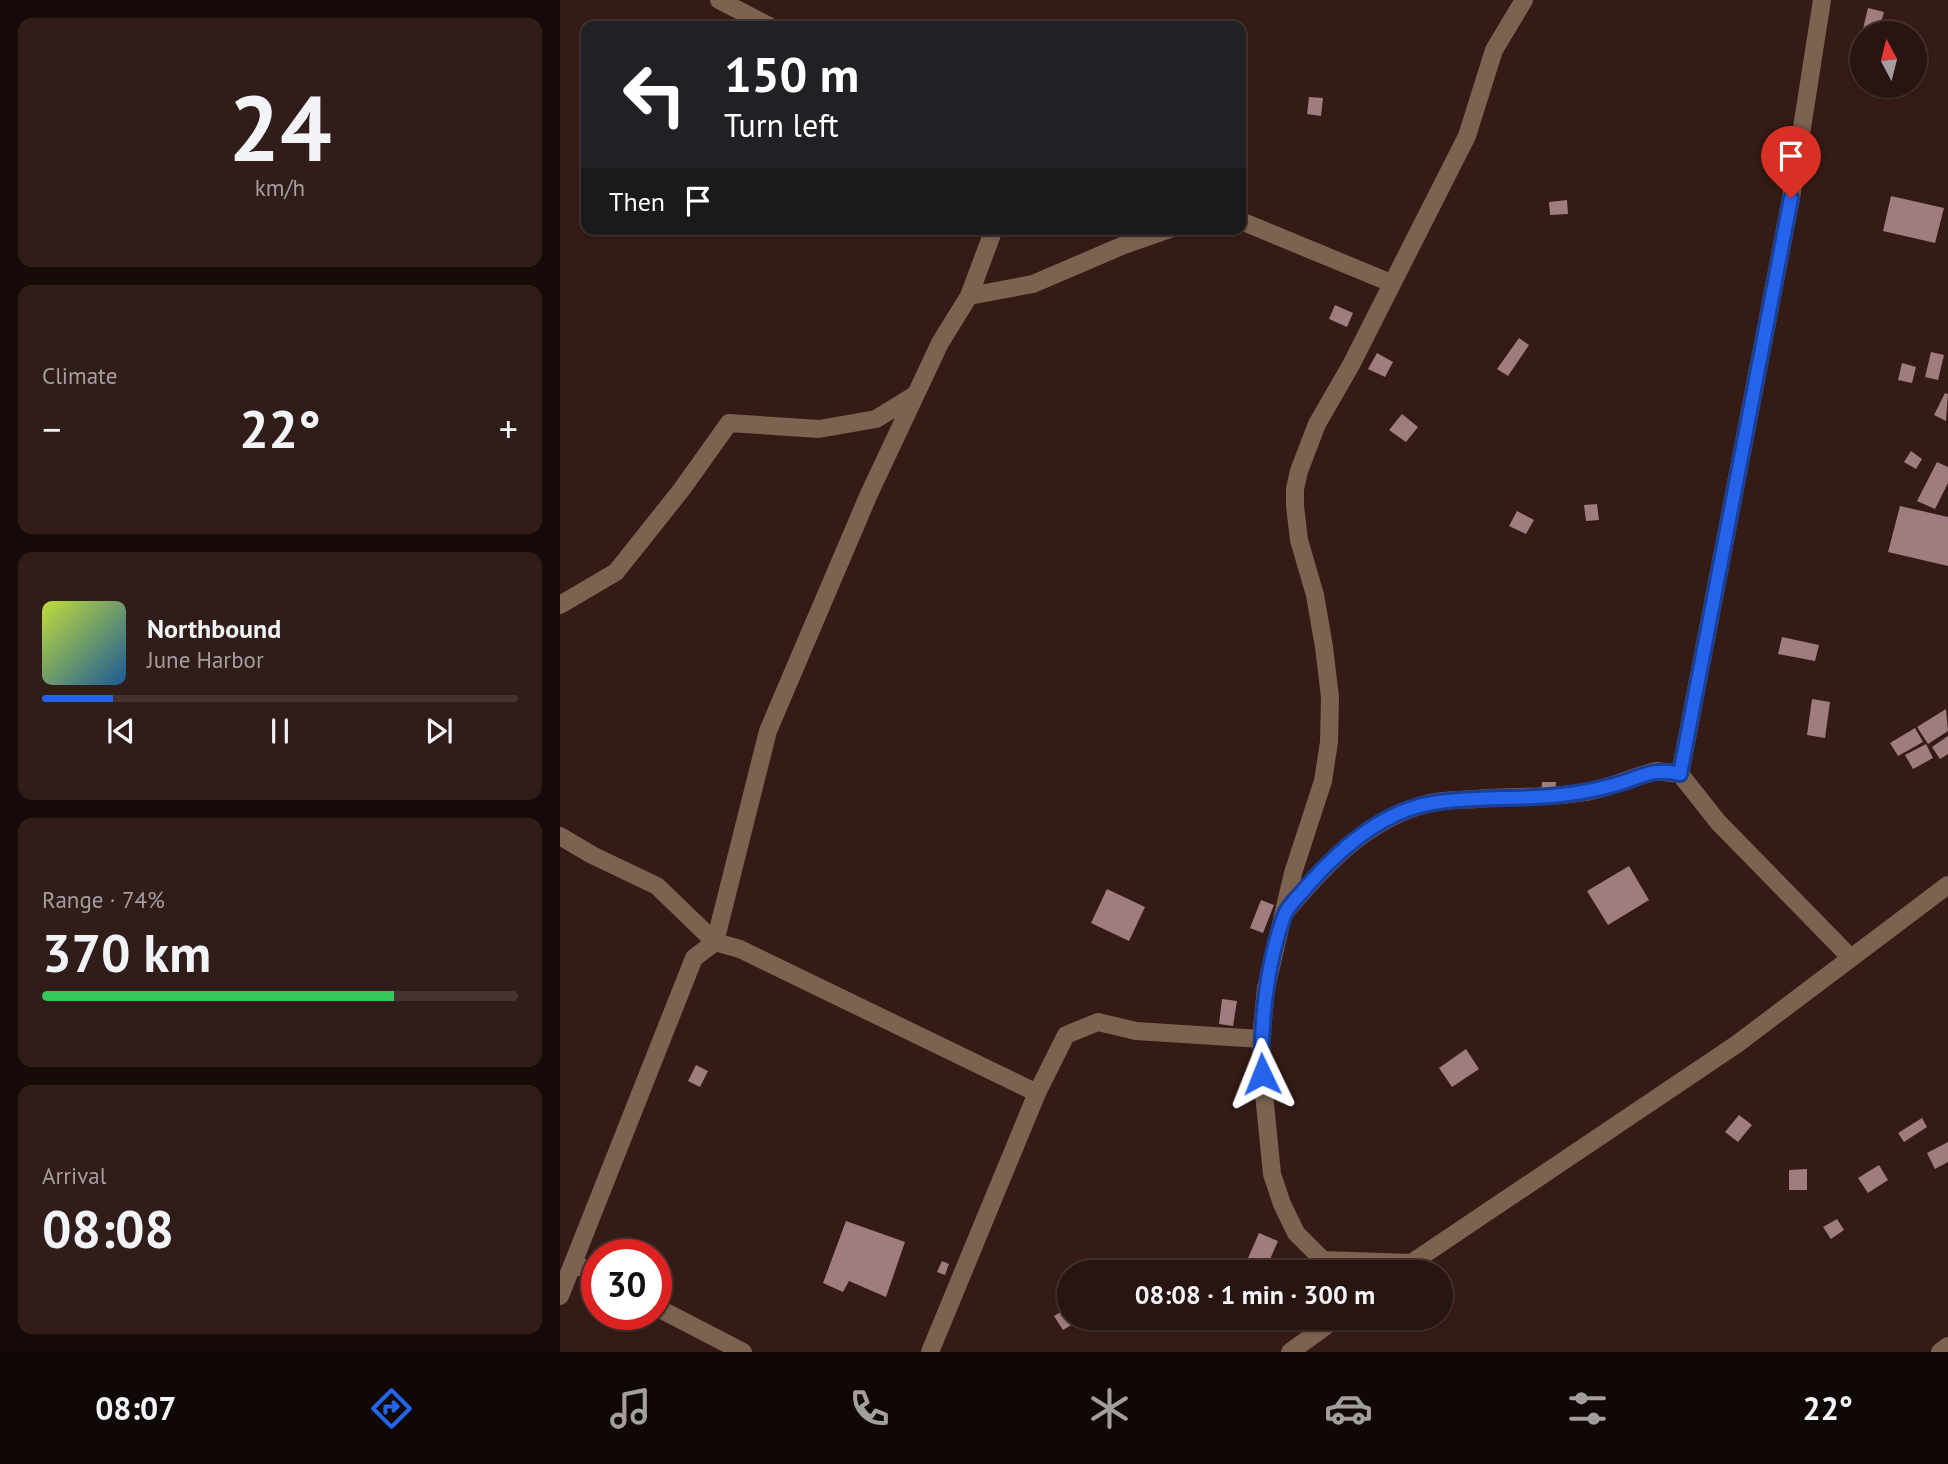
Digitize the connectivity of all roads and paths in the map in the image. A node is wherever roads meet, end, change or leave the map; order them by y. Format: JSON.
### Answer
{"nodes":[{"id":1,"x":719,"y":0,"type":"edge"},
{"id":2,"x":1524,"y":0,"type":"edge"},
{"id":3,"x":1822,"y":0,"type":"edge"},
{"id":4,"x":759,"y":21,"type":"edge"},
{"id":5,"x":1246,"y":223,"type":"edge"},
{"id":6,"x":992,"y":235,"type":"edge"},
{"id":7,"x":1153,"y":235,"type":"edge"},
{"id":8,"x":1391,"y":283,"type":"junction"},
{"id":9,"x":969,"y":296,"type":"junction"},
{"id":10,"x":915,"y":395,"type":"junction"},
{"id":11,"x":560,"y":606,"type":"edge"},
{"id":12,"x":1680,"y":774,"type":"junction"},
{"id":13,"x":560,"y":836,"type":"edge"},
{"id":14,"x":1948,"y":885,"type":"edge"},
{"id":15,"x":1284,"y":913,"type":"junction"},
{"id":16,"x":715,"y":942,"type":"junction"},
{"id":17,"x":1851,"y":958,"type":"junction"},
{"id":18,"x":1261,"y":1039,"type":"junction"},
{"id":19,"x":1037,"y":1093,"type":"junction"},
{"id":20,"x":1323,"y":1260,"type":"edge"},
{"id":21,"x":1417,"y":1260,"type":"edge"},
{"id":22,"x":574,"y":1263,"type":"junction"},
{"id":23,"x":581,"y":1267,"type":"edge"},
{"id":24,"x":560,"y":1296,"type":"edge"},
{"id":25,"x":672,"y":1315,"type":"edge"},
{"id":26,"x":1320,"y":1330,"type":"edge"},
{"id":27,"x":1948,"y":1346,"type":"edge"},
{"id":28,"x":743,"y":1352,"type":"edge"},
{"id":29,"x":930,"y":1352,"type":"edge"},
{"id":30,"x":1290,"y":1352,"type":"edge"},
{"id":31,"x":1940,"y":1352,"type":"edge"}],
"edges":[{"from":1,"to":4,"type":"street"},
{"from":2,"to":8,"type":"street"},
{"from":3,"to":12,"type":"street"},
{"from":5,"to":8,"type":"street"},
{"from":6,"to":9,"type":"street"},
{"from":7,"to":9,"type":"street"},
{"from":8,"to":15,"type":"street"},
{"from":9,"to":10,"type":"street"},
{"from":10,"to":11,"type":"street"},
{"from":10,"to":16,"type":"street"},
{"from":12,"to":15,"type":"street"},
{"from":12,"to":17,"type":"street"},
{"from":13,"to":16,"type":"street"},
{"from":14,"to":17,"type":"street"},
{"from":15,"to":18,"type":"street"},
{"from":16,"to":19,"type":"street"},
{"from":16,"to":22,"type":"street"},
{"from":17,"to":21,"type":"street"},
{"from":18,"to":19,"type":"street"},
{"from":18,"to":20,"type":"street"},
{"from":19,"to":29,"type":"street"},
{"from":22,"to":23,"type":"street"},
{"from":22,"to":24,"type":"street"},
{"from":25,"to":28,"type":"street"},
{"from":26,"to":30,"type":"street"},
{"from":27,"to":31,"type":"street"}]}
